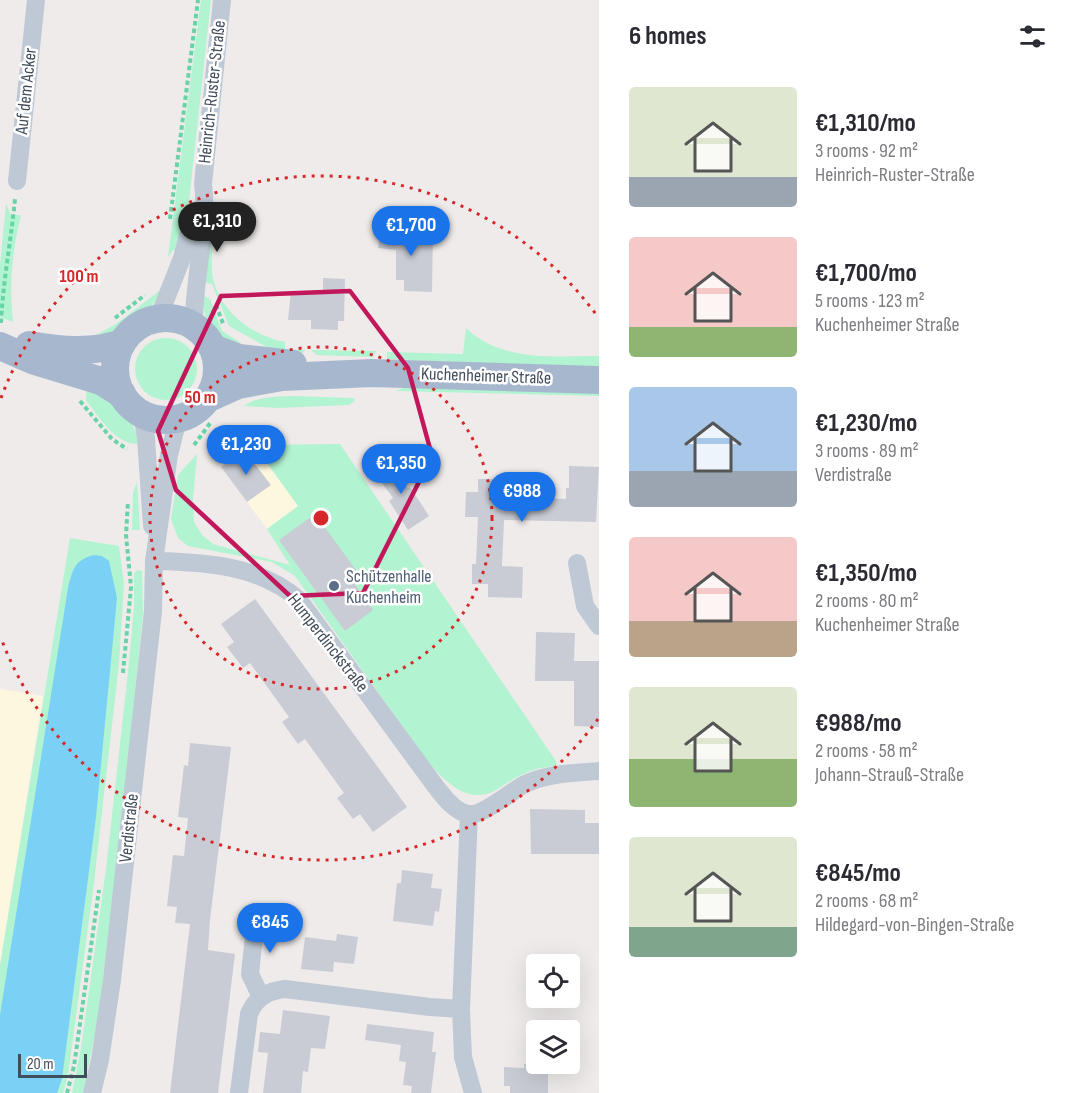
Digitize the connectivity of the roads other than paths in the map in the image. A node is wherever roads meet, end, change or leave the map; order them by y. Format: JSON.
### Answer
{"nodes":[{"id":1,"x":36,"y":0,"type":"edge"},
{"id":2,"x":222,"y":0,"type":"edge"},
{"id":3,"x":17,"y":181,"type":"dead end"},
{"id":4,"x":203,"y":184,"type":"junction"},
{"id":5,"x":158,"y":319,"type":"junction"},
{"id":6,"x":194,"y":326,"type":"junction"},
{"id":7,"x":115,"y":333,"type":"junction"},
{"id":8,"x":219,"y":338,"type":"junction"},
{"id":9,"x":0,"y":345,"type":"edge"},
{"id":10,"x":372,"y":373,"type":"junction"},
{"id":11,"x":599,"y":380,"type":"edge"},
{"id":12,"x":122,"y":394,"type":"junction"},
{"id":13,"x":211,"y":409,"type":"junction"},
{"id":14,"x":142,"y":414,"type":"junction"},
{"id":15,"x":178,"y":419,"type":"junction"},
{"id":16,"x":154,"y":561,"type":"junction"},
{"id":17,"x":577,"y":563,"type":"dead end"},
{"id":18,"x":599,"y":626,"type":"edge"},
{"id":19,"x":599,"y":771,"type":"edge"},
{"id":20,"x":469,"y":814,"type":"junction"},
{"id":21,"x":256,"y":916,"type":"dead end"},
{"id":22,"x":261,"y":997,"type":"junction"},
{"id":23,"x":461,"y":1009,"type":"junction"},
{"id":24,"x":92,"y":1093,"type":"edge"},
{"id":25,"x":239,"y":1093,"type":"edge"},
{"id":26,"x":473,"y":1093,"type":"edge"}],
"edges":[{"from":1,"to":3,"type":"street","name":"Auf dem Acker"},
{"from":2,"to":4,"type":"street","name":"Heinrich-Ruster-Straße"},
{"from":4,"to":5,"type":"street","name":"Heinrich-Ruster-Straße"},
{"from":4,"to":6,"type":"street","name":"Heinrich-Ruster-Straße"},
{"from":5,"to":6,"type":"main road"},
{"from":5,"to":7,"type":"main road"},
{"from":6,"to":8,"type":"main road"},
{"from":7,"to":9,"type":"main road"},
{"from":7,"to":12,"type":"main road"},
{"from":8,"to":10,"type":"main road","name":"Kuchenheimer Straße"},
{"from":8,"to":13,"type":"main road"},
{"from":9,"to":12,"type":"main road"},
{"from":10,"to":11,"type":"main road","name":"Kuchenheimer Straße"},
{"from":10,"to":13,"type":"main road","name":"Kuchenheimer Straße"},
{"from":12,"to":14,"type":"main road"},
{"from":13,"to":15,"type":"main road"},
{"from":14,"to":15,"type":"main road"},
{"from":14,"to":16,"type":"street","name":"Verdistraße"},
{"from":15,"to":16,"type":"street","name":"Verdistraße"},
{"from":16,"to":20,"type":"street","name":"Humperdinckstraße"},
{"from":16,"to":24,"type":"street","name":"Verdistraße"},
{"from":17,"to":18,"type":"street"},
{"from":19,"to":20,"type":"street"},
{"from":20,"to":23,"type":"street"},
{"from":21,"to":22,"type":"street"},
{"from":22,"to":23,"type":"street"},
{"from":22,"to":25,"type":"street"},
{"from":23,"to":26,"type":"street"}]}
